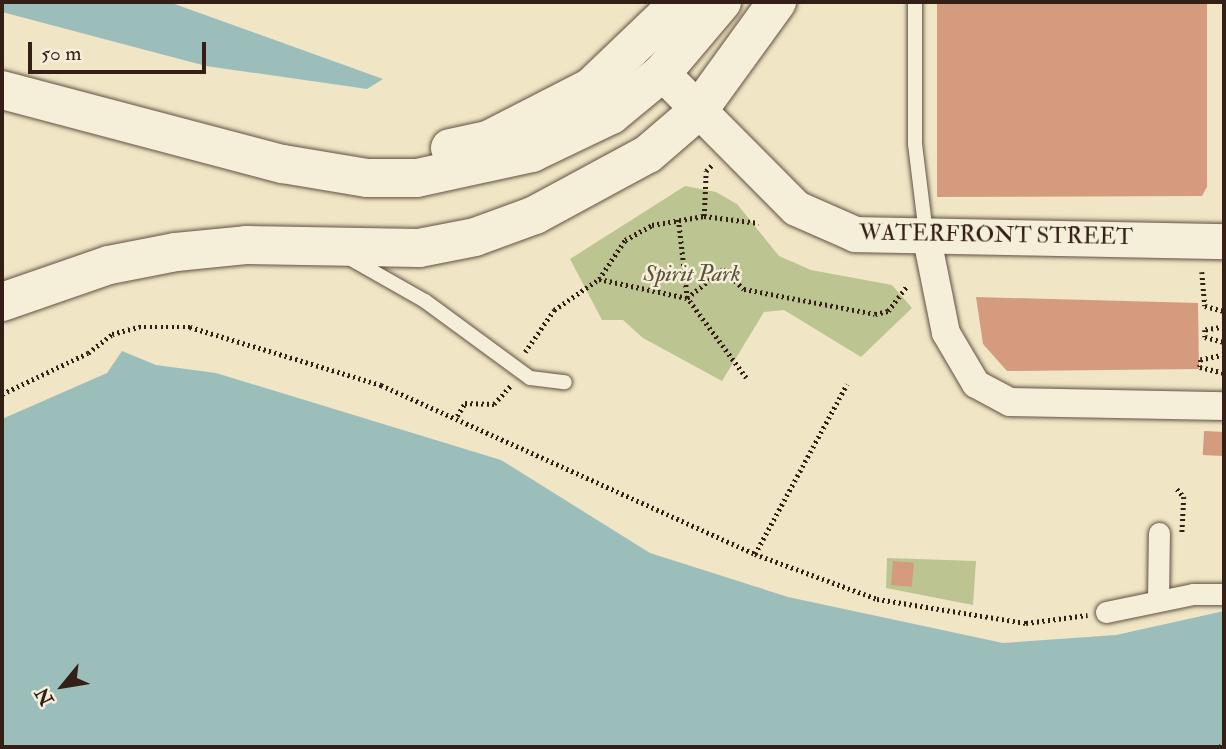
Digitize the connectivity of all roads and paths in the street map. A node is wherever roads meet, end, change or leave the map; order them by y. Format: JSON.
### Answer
{"nodes":[{"id":1,"x":680,"y":2,"type":"edge"},
{"id":2,"x":722,"y":2,"type":"edge"},
{"id":3,"x":777,"y":2,"type":"edge"},
{"id":4,"x":915,"y":2,"type":"edge"},
{"id":5,"x":662,"y":73,"type":"junction"},
{"id":6,"x":2,"y":90,"type":"edge"},
{"id":7,"x":698,"y":111,"type":"junction"},
{"id":8,"x":706,"y":171,"type":"dead end"},
{"id":9,"x":335,"y":172,"type":"junction"},
{"id":10,"x":704,"y":216,"type":"junction"},
{"id":11,"x":678,"y":218,"type":"junction"},
{"id":12,"x":759,"y":223,"type":"dead end"},
{"id":13,"x":926,"y":234,"type":"junction"},
{"id":14,"x":1224,"y":241,"type":"edge"},
{"id":15,"x":335,"y":250,"type":"junction"},
{"id":16,"x":1202,"y":272,"type":"dead end"},
{"id":17,"x":599,"y":279,"type":"junction"},
{"id":18,"x":906,"y":287,"type":"dead end"},
{"id":19,"x":687,"y":298,"type":"junction"},
{"id":20,"x":2,"y":302,"type":"edge"},
{"id":21,"x":1224,"y":311,"type":"edge"},
{"id":22,"x":1224,"y":327,"type":"edge"},
{"id":23,"x":1224,"y":342,"type":"edge"},
{"id":24,"x":1224,"y":355,"type":"edge"},
{"id":25,"x":518,"y":369,"type":"junction"},
{"id":26,"x":1224,"y":373,"type":"edge"},
{"id":27,"x":746,"y":378,"type":"dead end"},
{"id":28,"x":565,"y":382,"type":"dead end"},
{"id":29,"x":847,"y":384,"type":"dead end"},
{"id":30,"x":2,"y":394,"type":"edge"},
{"id":31,"x":1224,"y":406,"type":"edge"},
{"id":32,"x":457,"y":416,"type":"junction"},
{"id":33,"x":1177,"y":489,"type":"dead end"},
{"id":34,"x":1159,"y":533,"type":"dead end"},
{"id":35,"x":1182,"y":533,"type":"dead end"},
{"id":36,"x":755,"y":554,"type":"junction"},
{"id":37,"x":1224,"y":594,"type":"edge"},
{"id":38,"x":1158,"y":601,"type":"junction"},
{"id":39,"x":1105,"y":612,"type":"joint"},
{"id":40,"x":1224,"y":742,"type":"edge"},
{"id":41,"x":1220,"y":747,"type":"edge"}],
"edges":[{"from":1,"to":9,"type":"main road"},
{"from":2,"to":5,"type":"main road"},
{"from":3,"to":7,"type":"main road"},
{"from":4,"to":13,"type":"lane"},
{"from":5,"to":7,"type":"street","name":"WATERFRONT STREET"},
{"from":5,"to":9,"type":"main road"},
{"from":6,"to":9,"type":"main road"},
{"from":7,"to":13,"type":"street","name":"WATERFRONT STREET"},
{"from":7,"to":15,"type":"main road"},
{"from":8,"to":10,"type":"path"},
{"from":10,"to":11,"type":"path"},
{"from":10,"to":12,"type":"path"},
{"from":11,"to":17,"type":"path"},
{"from":11,"to":19,"type":"path"},
{"from":13,"to":14,"type":"street","name":"WATERFRONT STREET"},
{"from":13,"to":31,"type":"street"},
{"from":15,"to":20,"type":"main road"},
{"from":15,"to":25,"type":"lane"},
{"from":16,"to":21,"type":"path"},
{"from":17,"to":19,"type":"path"},
{"from":17,"to":25,"type":"path"},
{"from":18,"to":19,"type":"path"},
{"from":19,"to":27,"type":"path"},
{"from":22,"to":23,"type":"path"},
{"from":24,"to":26,"type":"path"},
{"from":25,"to":28,"type":"lane"},
{"from":25,"to":32,"type":"path"},
{"from":29,"to":36,"type":"path"},
{"from":30,"to":32,"type":"path"},
{"from":32,"to":36,"type":"path"},
{"from":33,"to":35,"type":"path"},
{"from":34,"to":38,"type":"street"},
{"from":36,"to":39,"type":"path"},
{"from":37,"to":38,"type":"street"},
{"from":38,"to":39,"type":"street"},
{"from":40,"to":41,"type":"path"}]}
